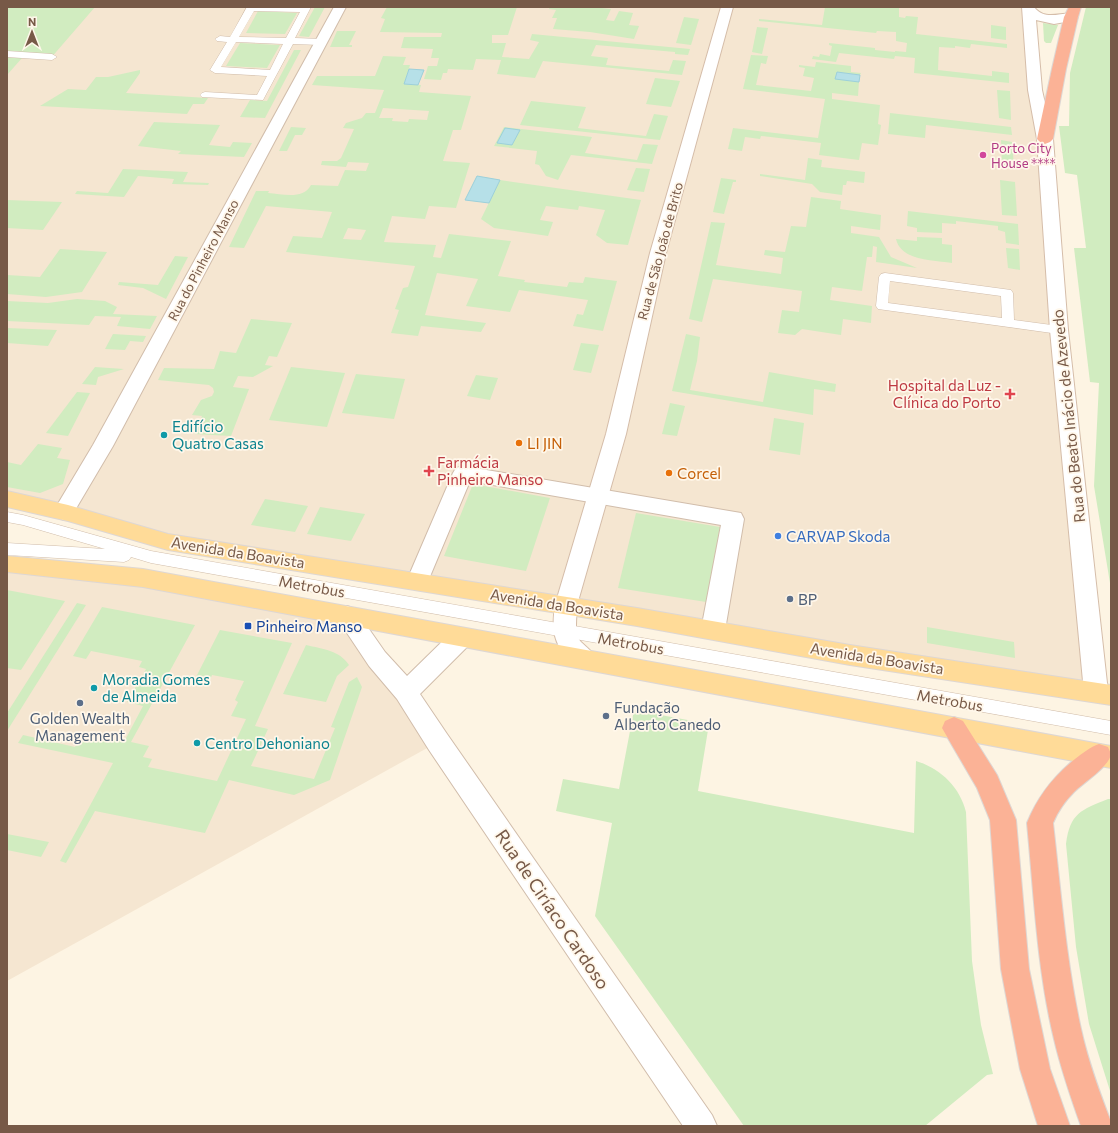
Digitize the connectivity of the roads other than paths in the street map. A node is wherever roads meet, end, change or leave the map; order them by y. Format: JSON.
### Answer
{"nodes":[{"id":1,"x":340,"y":7,"type":"edge"},
{"id":2,"x":727,"y":7,"type":"edge"},
{"id":3,"x":307,"y":8,"type":"edge"},
{"id":4,"x":1029,"y":8,"type":"edge"},
{"id":5,"x":1073,"y":12,"type":"edge"},
{"id":6,"x":220,"y":38,"type":"dead end"},
{"id":7,"x":233,"y":39,"type":"junction"},
{"id":8,"x":290,"y":41,"type":"junction"},
{"id":9,"x":321,"y":42,"type":"junction"},
{"id":10,"x":7,"y":54,"type":"edge"},
{"id":11,"x":52,"y":57,"type":"dead end"},
{"id":12,"x":273,"y":73,"type":"junction"},
{"id":13,"x":205,"y":95,"type":"dead end"},
{"id":14,"x":1046,"y":140,"type":"junction"},
{"id":15,"x":1008,"y":323,"type":"junction"},
{"id":16,"x":1059,"y":330,"type":"junction"},
{"id":17,"x":598,"y":496,"type":"junction"},
{"id":18,"x":7,"y":499,"type":"edge"},
{"id":19,"x":64,"y":512,"type":"junction"},
{"id":20,"x":7,"y":517,"type":"edge"},
{"id":21,"x":7,"y":549,"type":"edge"},
{"id":22,"x":151,"y":557,"type":"junction"},
{"id":23,"x":7,"y":564,"type":"edge"},
{"id":24,"x":418,"y":580,"type":"junction"},
{"id":25,"x":566,"y":605,"type":"junction"},
{"id":26,"x":346,"y":615,"type":"junction"},
{"id":27,"x":713,"y":630,"type":"junction"},
{"id":28,"x":565,"y":631,"type":"junction"},
{"id":29,"x":462,"y":637,"type":"junction"},
{"id":30,"x":584,"y":658,"type":"junction"},
{"id":31,"x":406,"y":692,"type":"junction"},
{"id":32,"x":1104,"y":694,"type":"edge"},
{"id":33,"x":954,"y":728,"type":"junction"},
{"id":34,"x":1111,"y":728,"type":"edge"},
{"id":35,"x":1105,"y":756,"type":"edge"},
{"id":36,"x":701,"y":1126,"type":"edge"},
{"id":37,"x":1054,"y":1126,"type":"edge"},
{"id":38,"x":1097,"y":1126,"type":"edge"}],
"edges":[{"from":1,"to":9,"type":"main road","name":"Rua do Pinheiro Manso"},
{"from":2,"to":17,"type":"main road","name":"Rua de São João de Brito"},
{"from":3,"to":7,"type":"lane"},
{"from":3,"to":8,"type":"lane"},
{"from":4,"to":5,"type":"main road"},
{"from":4,"to":14,"type":"main road","name":"Rua do Beato Inácio de Azevedo"},
{"from":5,"to":14,"type":"highway"},
{"from":6,"to":7,"type":"lane"},
{"from":7,"to":8,"type":"lane"},
{"from":7,"to":12,"type":"lane"},
{"from":8,"to":9,"type":"lane"},
{"from":8,"to":12,"type":"lane"},
{"from":9,"to":19,"type":"main road","name":"Rua do Pinheiro Manso"},
{"from":10,"to":11,"type":"lane"},
{"from":12,"to":13,"type":"lane"},
{"from":14,"to":16,"type":"main road","name":"Rua do Beato Inácio de Azevedo"},
{"from":15,"to":15,"type":"lane"},
{"from":15,"to":16,"type":"lane"},
{"from":16,"to":32,"type":"main road","name":"Rua do Beato Inácio de Azevedo"},
{"from":17,"to":24,"type":"main road"},
{"from":17,"to":25,"type":"main road","name":"Rua de São João de Brito"},
{"from":17,"to":27,"type":"main road"},
{"from":18,"to":19,"type":"main road","name":"Avenida da Boavista"},
{"from":19,"to":24,"type":"main road","name":"Avenida da Boavista"},
{"from":20,"to":22,"type":"lane","name":"Metrobus"},
{"from":21,"to":22,"type":"lane","name":"Metrobus"},
{"from":22,"to":28,"type":"lane","name":"Metrobus"},
{"from":23,"to":26,"type":"main road"},
{"from":24,"to":25,"type":"main road","name":"Avenida da Boavista"},
{"from":25,"to":27,"type":"main road","name":"Avenida da Boavista"},
{"from":25,"to":28,"type":"main road","name":"Rua de São João de Brito"},
{"from":26,"to":29,"type":"main road"},
{"from":26,"to":31,"type":"main road","name":"Rua de Ciríaco Cardoso"},
{"from":27,"to":32,"type":"main road","name":"Avenida da Boavista"},
{"from":28,"to":30,"type":"main road","name":"Rua de São João de Brito"},
{"from":28,"to":34,"type":"lane","name":"Metrobus"},
{"from":29,"to":30,"type":"main road"},
{"from":29,"to":31,"type":"main road"},
{"from":30,"to":33,"type":"main road"},
{"from":31,"to":36,"type":"main road","name":"Rua de Ciríaco Cardoso"},
{"from":33,"to":35,"type":"main road"},
{"from":33,"to":37,"type":"highway"},
{"from":35,"to":38,"type":"highway"}]}
